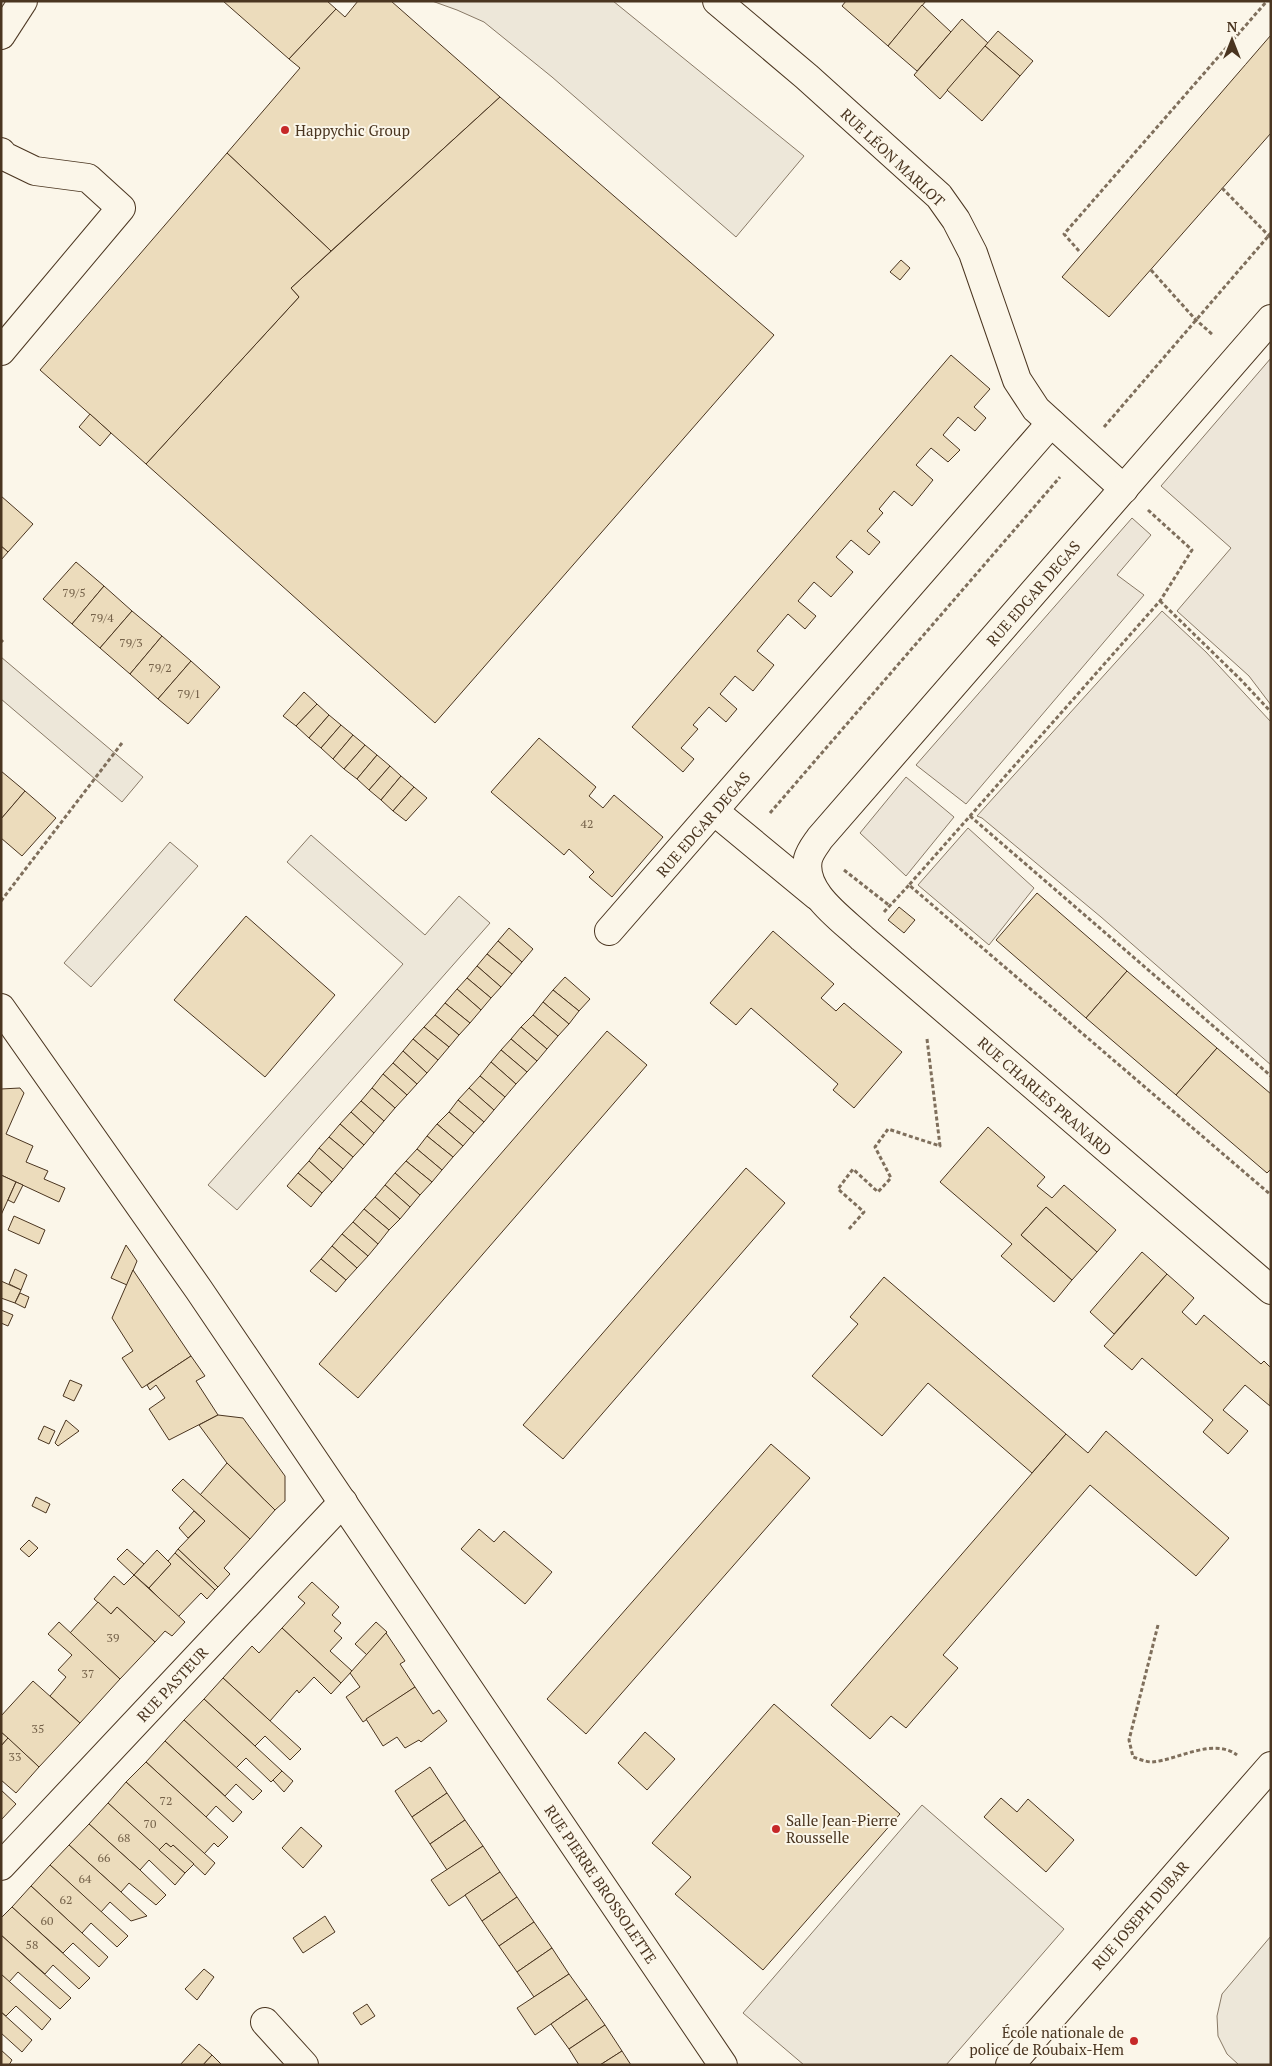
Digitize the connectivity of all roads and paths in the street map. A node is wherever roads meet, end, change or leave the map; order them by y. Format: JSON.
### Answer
{"nodes":[{"id":1,"x":23,"y":1,"type":"edge"},
{"id":2,"x":717,"y":1,"type":"edge"},
{"id":3,"x":1267,"y":1,"type":"edge"},
{"id":4,"x":1,"y":35,"type":"edge"},
{"id":5,"x":1,"y":152,"type":"edge"},
{"id":6,"x":1222,"y":188,"type":"dead end"},
{"id":7,"x":1270,"y":236,"type":"edge"},
{"id":8,"x":1079,"y":251,"type":"dead end"},
{"id":9,"x":1151,"y":270,"type":"dead end"},
{"id":10,"x":1195,"y":319,"type":"junction"},
{"id":11,"x":1271,"y":319,"type":"edge"},
{"id":12,"x":1,"y":351,"type":"edge"},
{"id":13,"x":1238,"y":356,"type":"junction"},
{"id":14,"x":1051,"y":422,"type":"junction"},
{"id":15,"x":1083,"y":452,"type":"junction"},
{"id":16,"x":1124,"y":489,"type":"junction"},
{"id":17,"x":1105,"y":511,"type":"junction"},
{"id":18,"x":1160,"y":601,"type":"junction"},
{"id":19,"x":1271,"y":712,"type":"edge"},
{"id":20,"x":122,"y":744,"type":"dead end"},
{"id":21,"x":714,"y":811,"type":"junction"},
{"id":22,"x":970,"y":816,"type":"junction"},
{"id":23,"x":748,"y":838,"type":"junction"},
{"id":24,"x":808,"y":872,"type":"joint"},
{"id":25,"x":821,"y":900,"type":"junction"},
{"id":26,"x":1,"y":901,"type":"edge"},
{"id":27,"x":609,"y":931,"type":"dead end"},
{"id":28,"x":1,"y":1008,"type":"edge"},
{"id":29,"x":926,"y":1031,"type":"dead end"},
{"id":30,"x":1271,"y":1076,"type":"edge"},
{"id":31,"x":1271,"y":1195,"type":"edge"},
{"id":32,"x":849,"y":1229,"type":"dead end"},
{"id":33,"x":1271,"y":1290,"type":"edge"},
{"id":34,"x":343,"y":1502,"type":"junction"},
{"id":35,"x":1158,"y":1625,"type":"dead end"},
{"id":36,"x":1267,"y":1770,"type":"edge"},
{"id":37,"x":1,"y":1866,"type":"edge"},
{"id":38,"x":265,"y":2022,"type":"dead end"},
{"id":39,"x":304,"y":2065,"type":"edge"},
{"id":40,"x":723,"y":2065,"type":"edge"},
{"id":41,"x":1010,"y":2065,"type":"edge"}],
"edges":[{"from":1,"to":4,"type":"street"},
{"from":2,"to":14,"type":"street","name":"RUE LÉON MARLOT"},
{"from":3,"to":8,"type":"path"},
{"from":5,"to":12,"type":"street"},
{"from":6,"to":7,"type":"path"},
{"from":7,"to":10,"type":"path"},
{"from":9,"to":10,"type":"path"},
{"from":10,"to":13,"type":"path"},
{"from":10,"to":15,"type":"path"},
{"from":11,"to":13,"type":"street","name":"RUE EDGAR DEGAS"},
{"from":13,"to":16,"type":"street","name":"RUE EDGAR DEGAS"},
{"from":14,"to":15,"type":"street","name":"RUE LÉON MARLOT"},
{"from":14,"to":21,"type":"street","name":"RUE EDGAR DEGAS"},
{"from":15,"to":16,"type":"street","name":"RUE LÉON MARLOT"},
{"from":15,"to":23,"type":"path"},
{"from":16,"to":17,"type":"street","name":"RUE EDGAR DEGAS"},
{"from":17,"to":18,"type":"path"},
{"from":17,"to":24,"type":"street","name":"RUE EDGAR DEGAS"},
{"from":18,"to":19,"type":"path"},
{"from":18,"to":22,"type":"path"},
{"from":20,"to":26,"type":"path"},
{"from":21,"to":23,"type":"street","name":"RUE CHARLES PRANARD"},
{"from":21,"to":27,"type":"street","name":"RUE EDGAR DEGAS"},
{"from":22,"to":30,"type":"path"},
{"from":22,"to":31,"type":"path"},
{"from":23,"to":25,"type":"street","name":"RUE CHARLES PRANARD"},
{"from":24,"to":25,"type":"street","name":"RUE CHARLES PRANARD"},
{"from":25,"to":33,"type":"street","name":"RUE CHARLES PRANARD"},
{"from":28,"to":34,"type":"street","name":"RUE PIERRE BROSSOLETTE"},
{"from":29,"to":32,"type":"path"},
{"from":34,"to":37,"type":"street","name":"RUE PASTEUR"},
{"from":34,"to":40,"type":"street","name":"RUE PIERRE BROSSOLETTE"},
{"from":35,"to":36,"type":"path"},
{"from":36,"to":41,"type":"street","name":"RUE JOSEPH DUBAR"},
{"from":38,"to":39,"type":"street"}]}
